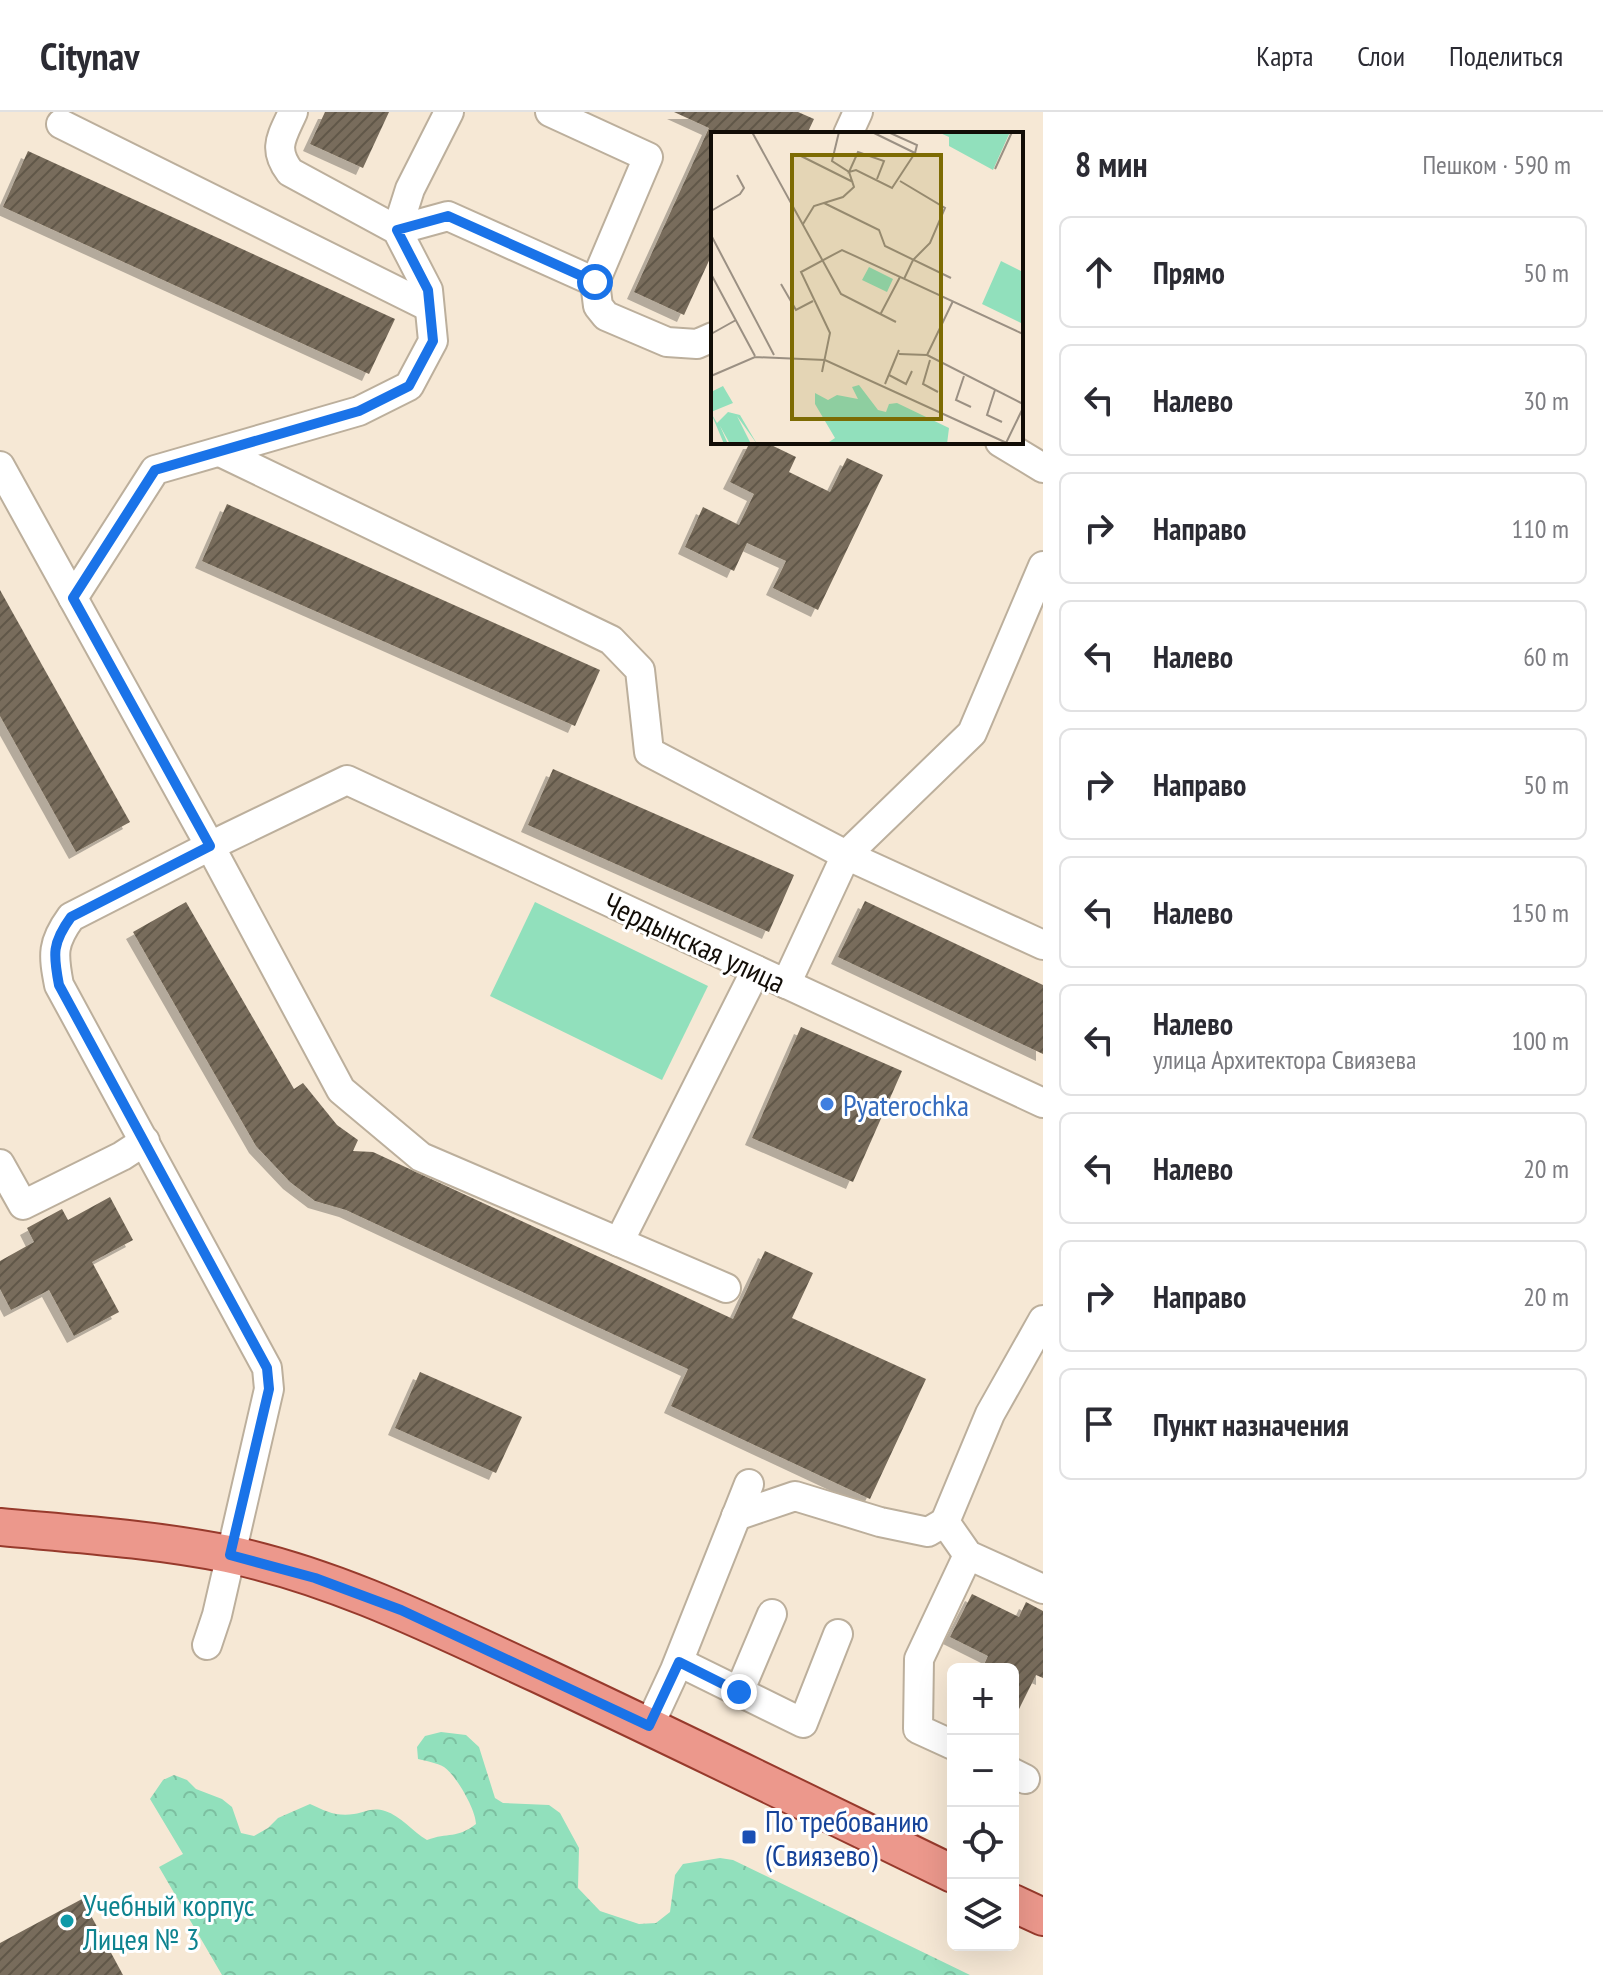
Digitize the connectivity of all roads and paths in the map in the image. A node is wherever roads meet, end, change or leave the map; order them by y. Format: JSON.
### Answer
{"nodes":[{"id":1,"x":293,"y":112,"type":"edge"},
{"id":2,"x":449,"y":112,"type":"edge"},
{"id":3,"x":550,"y":112,"type":"edge"},
{"id":4,"x":858,"y":112,"type":"edge"},
{"id":5,"x":61,"y":124,"type":"dead end"},
{"id":6,"x":849,"y":132,"type":"edge"},
{"id":7,"x":397,"y":230,"type":"junction"},
{"id":8,"x":595,"y":282,"type":"junction"},
{"id":9,"x":429,"y":307,"type":"junction"},
{"id":10,"x":711,"y":338,"type":"edge"},
{"id":11,"x":1003,"y":444,"type":"edge"},
{"id":12,"x":220,"y":452,"type":"junction"},
{"id":13,"x":0,"y":466,"type":"edge"},
{"id":14,"x":1043,"y":468,"type":"edge"},
{"id":15,"x":1043,"y":566,"type":"edge"},
{"id":16,"x":73,"y":598,"type":"junction"},
{"id":17,"x":210,"y":846,"type":"junction"},
{"id":18,"x":846,"y":855,"type":"junction"},
{"id":19,"x":1043,"y":945,"type":"edge"},
{"id":20,"x":756,"y":970,"type":"junction"},
{"id":21,"x":786,"y":984,"type":"junction"},
{"id":22,"x":1043,"y":1103,"type":"edge"},
{"id":23,"x":145,"y":1141,"type":"junction"},
{"id":24,"x":0,"y":1164,"type":"edge"},
{"id":25,"x":619,"y":1242,"type":"junction"},
{"id":26,"x":726,"y":1288,"type":"dead end"},
{"id":27,"x":1043,"y":1320,"type":"edge"},
{"id":28,"x":749,"y":1484,"type":"dead end"},
{"id":29,"x":736,"y":1516,"type":"junction"},
{"id":30,"x":945,"y":1522,"type":"junction"},
{"id":31,"x":0,"y":1527,"type":"edge"},
{"id":32,"x":230,"y":1555,"type":"junction"},
{"id":33,"x":968,"y":1555,"type":"junction"},
{"id":34,"x":1043,"y":1589,"type":"edge"},
{"id":35,"x":772,"y":1614,"type":"dead end"},
{"id":36,"x":838,"y":1634,"type":"dead end"},
{"id":37,"x":207,"y":1645,"type":"dead end"},
{"id":38,"x":679,"y":1662,"type":"junction"},
{"id":39,"x":739,"y":1692,"type":"junction"},
{"id":40,"x":649,"y":1726,"type":"junction"},
{"id":41,"x":947,"y":1742,"type":"edge"},
{"id":42,"x":947,"y":1871,"type":"edge"},
{"id":43,"x":1019,"y":1906,"type":"edge"},
{"id":44,"x":1043,"y":1917,"type":"edge"}],
"edges":[{"from":1,"to":7,"type":"street"},
{"from":2,"to":7,"type":"street"},
{"from":3,"to":8,"type":"street"},
{"from":4,"to":6,"type":"street"},
{"from":5,"to":9,"type":"street"},
{"from":7,"to":8,"type":"street"},
{"from":7,"to":9,"type":"street"},
{"from":8,"to":10,"type":"street"},
{"from":9,"to":12,"type":"street"},
{"from":11,"to":14,"type":"street"},
{"from":12,"to":16,"type":"street"},
{"from":12,"to":18,"type":"street"},
{"from":13,"to":16,"type":"street"},
{"from":15,"to":18,"type":"street"},
{"from":16,"to":17,"type":"street"},
{"from":17,"to":20,"type":"street","name":"Чердынская улица"},
{"from":17,"to":23,"type":"street"},
{"from":17,"to":25,"type":"street"},
{"from":18,"to":19,"type":"street"},
{"from":18,"to":21,"type":"street"},
{"from":20,"to":21,"type":"street","name":"Чердынская улица"},
{"from":20,"to":25,"type":"street"},
{"from":21,"to":22,"type":"street","name":"Чердынская улица"},
{"from":23,"to":24,"type":"street"},
{"from":23,"to":32,"type":"street"},
{"from":25,"to":26,"type":"street"},
{"from":27,"to":30,"type":"street"},
{"from":28,"to":29,"type":"street"},
{"from":29,"to":30,"type":"street"},
{"from":29,"to":38,"type":"street"},
{"from":30,"to":33,"type":"street"},
{"from":31,"to":32,"type":"main road"},
{"from":32,"to":37,"type":"street"},
{"from":32,"to":40,"type":"main road"},
{"from":33,"to":34,"type":"street"},
{"from":33,"to":41,"type":"street"},
{"from":35,"to":39,"type":"street"},
{"from":36,"to":39,"type":"street"},
{"from":38,"to":39,"type":"street"},
{"from":38,"to":40,"type":"street"},
{"from":40,"to":42,"type":"main road"},
{"from":43,"to":44,"type":"main road"}]}
